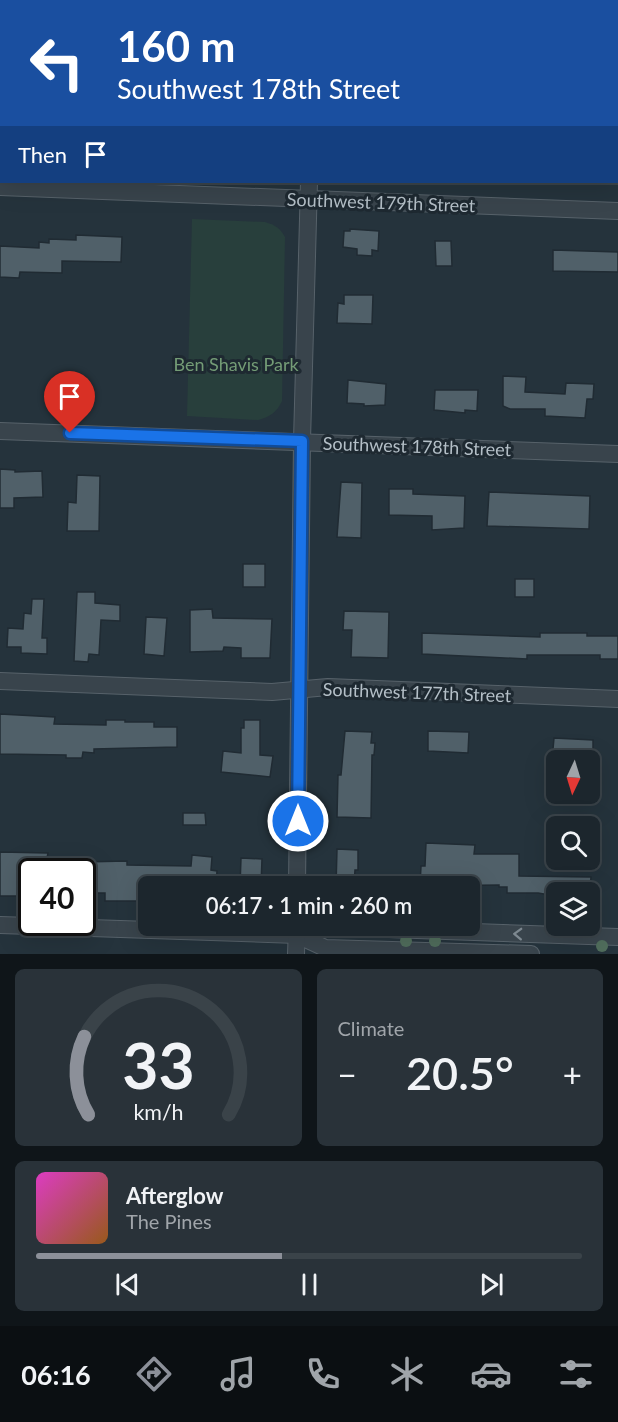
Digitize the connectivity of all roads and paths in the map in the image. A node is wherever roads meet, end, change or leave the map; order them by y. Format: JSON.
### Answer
{"nodes":[{"id":1,"x":309,"y":183,"type":"edge"},
{"id":2,"x":0,"y":187,"type":"edge"},
{"id":3,"x":308,"y":199,"type":"junction"},
{"id":4,"x":618,"y":211,"type":"edge"},
{"id":5,"x":0,"y":431,"type":"edge"},
{"id":6,"x":302,"y":441,"type":"junction"},
{"id":7,"x":618,"y":454,"type":"edge"},
{"id":8,"x":0,"y":681,"type":"edge"},
{"id":9,"x":298,"y":690,"type":"junction"},
{"id":10,"x":618,"y":699,"type":"edge"},
{"id":11,"x":297,"y":876,"type":"edge"},
{"id":12,"x":0,"y":925,"type":"edge"},
{"id":13,"x":138,"y":927,"type":"edge"},
{"id":14,"x":480,"y":933,"type":"edge"},
{"id":15,"x":297,"y":936,"type":"edge"},
{"id":16,"x":306,"y":936,"type":"edge"},
{"id":17,"x":475,"y":936,"type":"edge"},
{"id":18,"x":618,"y":937,"type":"edge"},
{"id":19,"x":475,"y":953,"type":"edge"},
{"id":20,"x":296,"y":954,"type":"edge"},
{"id":21,"x":531,"y":954,"type":"edge"}],
"edges":[{"from":1,"to":3,"type":"street"},
{"from":2,"to":3,"type":"street","name":"Southwest 179th Street"},
{"from":3,"to":4,"type":"street","name":"Southwest 179th Street"},
{"from":3,"to":6,"type":"street"},
{"from":5,"to":6,"type":"street","name":"Southwest 178th Street"},
{"from":6,"to":7,"type":"street","name":"Southwest 178th Street"},
{"from":6,"to":9,"type":"street"},
{"from":8,"to":9,"type":"street","name":"Southwest 177th Street"},
{"from":9,"to":10,"type":"street","name":"Southwest 177th Street"},
{"from":9,"to":11,"type":"street"},
{"from":12,"to":13,"type":"street"},
{"from":18,"to":14,"type":"street","one_way":true},
{"from":15,"to":20,"type":"street"},
{"from":16,"to":19,"type":"street"},
{"from":17,"to":19,"type":"street"},
{"from":19,"to":21,"type":"street"}]}
